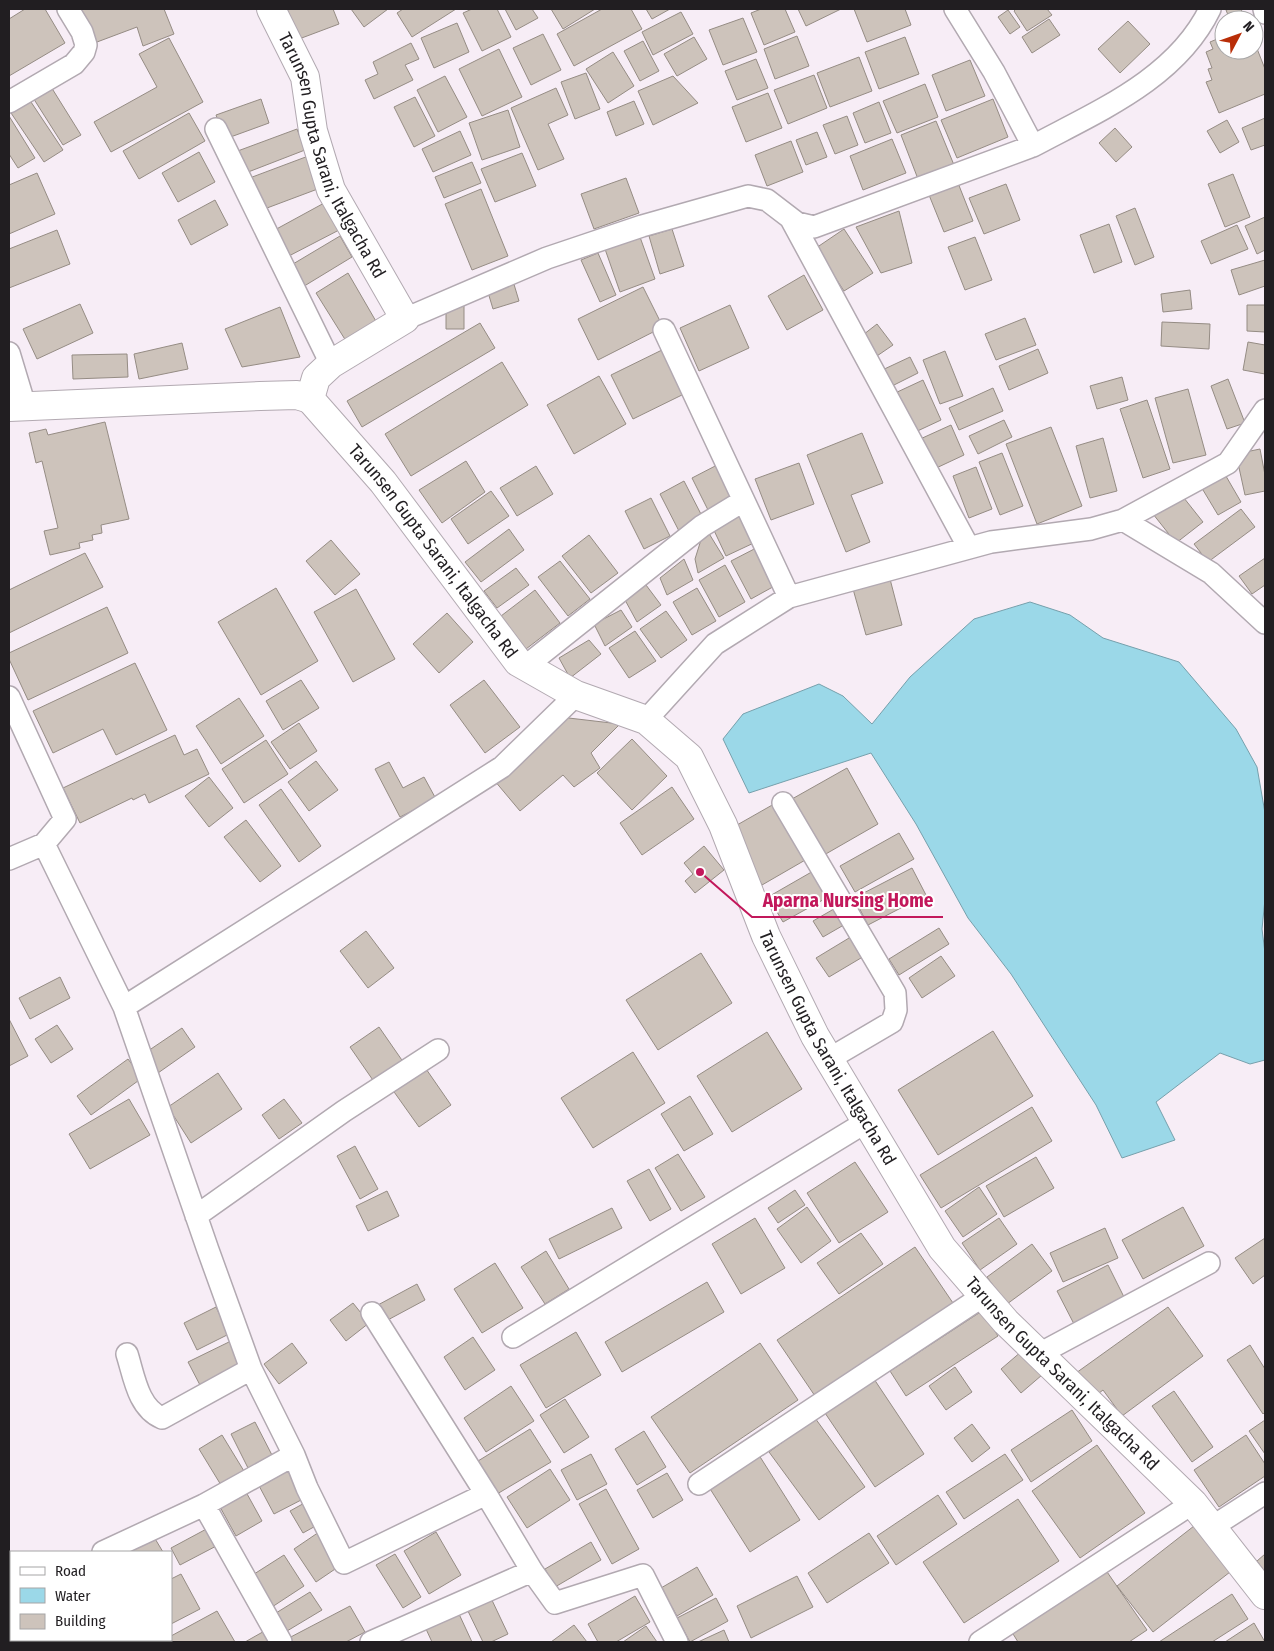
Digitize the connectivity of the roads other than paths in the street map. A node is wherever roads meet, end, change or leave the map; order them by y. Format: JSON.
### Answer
{"nodes":[{"id":1,"x":68,"y":9,"type":"edge"},
{"id":2,"x":271,"y":9,"type":"edge"},
{"id":3,"x":955,"y":9,"type":"edge"},
{"id":4,"x":1210,"y":9,"type":"edge"},
{"id":5,"x":1264,"y":9,"type":"edge"},
{"id":6,"x":1265,"y":13,"type":"edge"},
{"id":7,"x":9,"y":102,"type":"edge"},
{"id":8,"x":216,"y":129,"type":"dead end"},
{"id":9,"x":1033,"y":146,"type":"junction"},
{"id":10,"x":792,"y":219,"type":"junction"},
{"id":11,"x":405,"y":319,"type":"junction"},
{"id":12,"x":664,"y":330,"type":"dead end"},
{"id":13,"x":9,"y":353,"type":"edge"},
{"id":14,"x":331,"y":364,"type":"junction"},
{"id":15,"x":310,"y":399,"type":"junction"},
{"id":16,"x":17,"y":407,"type":"edge"},
{"id":17,"x":1265,"y":410,"type":"edge"},
{"id":18,"x":743,"y":500,"type":"junction"},
{"id":19,"x":1123,"y":520,"type":"junction"},
{"id":20,"x":969,"y":548,"type":"junction"},
{"id":21,"x":788,"y":597,"type":"junction"},
{"id":22,"x":1265,"y":623,"type":"edge"},
{"id":23,"x":526,"y":666,"type":"junction"},
{"id":24,"x":576,"y":696,"type":"junction"},
{"id":25,"x":9,"y":697,"type":"edge"},
{"id":26,"x":646,"y":720,"type":"junction"},
{"id":27,"x":783,"y":803,"type":"dead end"},
{"id":28,"x":44,"y":844,"type":"junction"},
{"id":29,"x":9,"y":859,"type":"edge"},
{"id":30,"x":124,"y":1006,"type":"junction"},
{"id":31,"x":438,"y":1050,"type":"dead end"},
{"id":32,"x":829,"y":1059,"type":"junction"},
{"id":33,"x":866,"y":1122,"type":"junction"},
{"id":34,"x":196,"y":1216,"type":"junction"},
{"id":35,"x":1209,"y":1263,"type":"dead end"},
{"id":36,"x":983,"y":1296,"type":"junction"},
{"id":37,"x":372,"y":1313,"type":"dead end"},
{"id":38,"x":513,"y":1337,"type":"dead end"},
{"id":39,"x":127,"y":1354,"type":"dead end"},
{"id":40,"x":1039,"y":1354,"type":"junction"},
{"id":41,"x":251,"y":1369,"type":"junction"},
{"id":42,"x":294,"y":1455,"type":"junction"},
{"id":43,"x":699,"y":1484,"type":"dead end"},
{"id":44,"x":1265,"y":1492,"type":"edge"},
{"id":45,"x":486,"y":1494,"type":"junction"},
{"id":46,"x":1193,"y":1503,"type":"junction"},
{"id":47,"x":204,"y":1505,"type":"junction"},
{"id":48,"x":1212,"y":1527,"type":"junction"},
{"id":49,"x":104,"y":1551,"type":"edge"},
{"id":50,"x":532,"y":1571,"type":"junction"},
{"id":51,"x":1265,"y":1595,"type":"edge"},
{"id":52,"x":281,"y":1642,"type":"edge"},
{"id":53,"x":371,"y":1642,"type":"edge"},
{"id":54,"x":677,"y":1642,"type":"edge"},
{"id":55,"x":980,"y":1642,"type":"edge"}],
"edges":[{"from":1,"to":7,"type":"street"},
{"from":2,"to":11,"type":"street","name":"Tarunsen Gupta Sarani, Italgacha Rd"},
{"from":3,"to":9,"type":"street"},
{"from":4,"to":9,"type":"street"},
{"from":5,"to":6,"type":"street"},
{"from":8,"to":14,"type":"street"},
{"from":9,"to":10,"type":"street"},
{"from":10,"to":11,"type":"street"},
{"from":10,"to":20,"type":"street"},
{"from":11,"to":14,"type":"street"},
{"from":12,"to":18,"type":"street"},
{"from":13,"to":16,"type":"street"},
{"from":14,"to":15,"type":"street"},
{"from":15,"to":16,"type":"street"},
{"from":15,"to":23,"type":"street","name":"Tarunsen Gupta Sarani, Italgacha Rd"},
{"from":17,"to":19,"type":"street"},
{"from":18,"to":21,"type":"street"},
{"from":18,"to":23,"type":"street"},
{"from":19,"to":20,"type":"street"},
{"from":19,"to":22,"type":"street"},
{"from":20,"to":21,"type":"street"},
{"from":21,"to":26,"type":"street"},
{"from":23,"to":24,"type":"street","name":"Tarunsen Gupta Sarani, Italgacha Rd"},
{"from":24,"to":26,"type":"street","name":"Tarunsen Gupta Sarani, Italgacha Rd"},
{"from":24,"to":30,"type":"street"},
{"from":25,"to":28,"type":"street"},
{"from":26,"to":32,"type":"street","name":"Tarunsen Gupta Sarani, Italgacha Rd"},
{"from":27,"to":32,"type":"street"},
{"from":28,"to":29,"type":"street"},
{"from":28,"to":30,"type":"street"},
{"from":30,"to":34,"type":"street"},
{"from":31,"to":34,"type":"street"},
{"from":32,"to":33,"type":"street","name":"Tarunsen Gupta Sarani, Italgacha Rd"},
{"from":33,"to":36,"type":"street","name":"Tarunsen Gupta Sarani, Italgacha Rd"},
{"from":33,"to":38,"type":"street"},
{"from":34,"to":41,"type":"street"},
{"from":35,"to":40,"type":"street"},
{"from":36,"to":40,"type":"street","name":"Tarunsen Gupta Sarani, Italgacha Rd"},
{"from":36,"to":43,"type":"street"},
{"from":37,"to":45,"type":"street"},
{"from":39,"to":41,"type":"street"},
{"from":40,"to":46,"type":"street","name":"Tarunsen Gupta Sarani, Italgacha Rd"},
{"from":41,"to":42,"type":"street"},
{"from":42,"to":45,"type":"street"},
{"from":42,"to":47,"type":"street"},
{"from":44,"to":48,"type":"street"},
{"from":45,"to":50,"type":"street"},
{"from":46,"to":48,"type":"street","name":"Tarunsen Gupta Sarani, Italgacha Rd"},
{"from":46,"to":55,"type":"street"},
{"from":47,"to":49,"type":"street"},
{"from":47,"to":52,"type":"street"},
{"from":48,"to":51,"type":"street","name":"Tarunsen Gupta Sarani, Italgacha Rd"},
{"from":50,"to":53,"type":"street"},
{"from":50,"to":54,"type":"street"}]}
